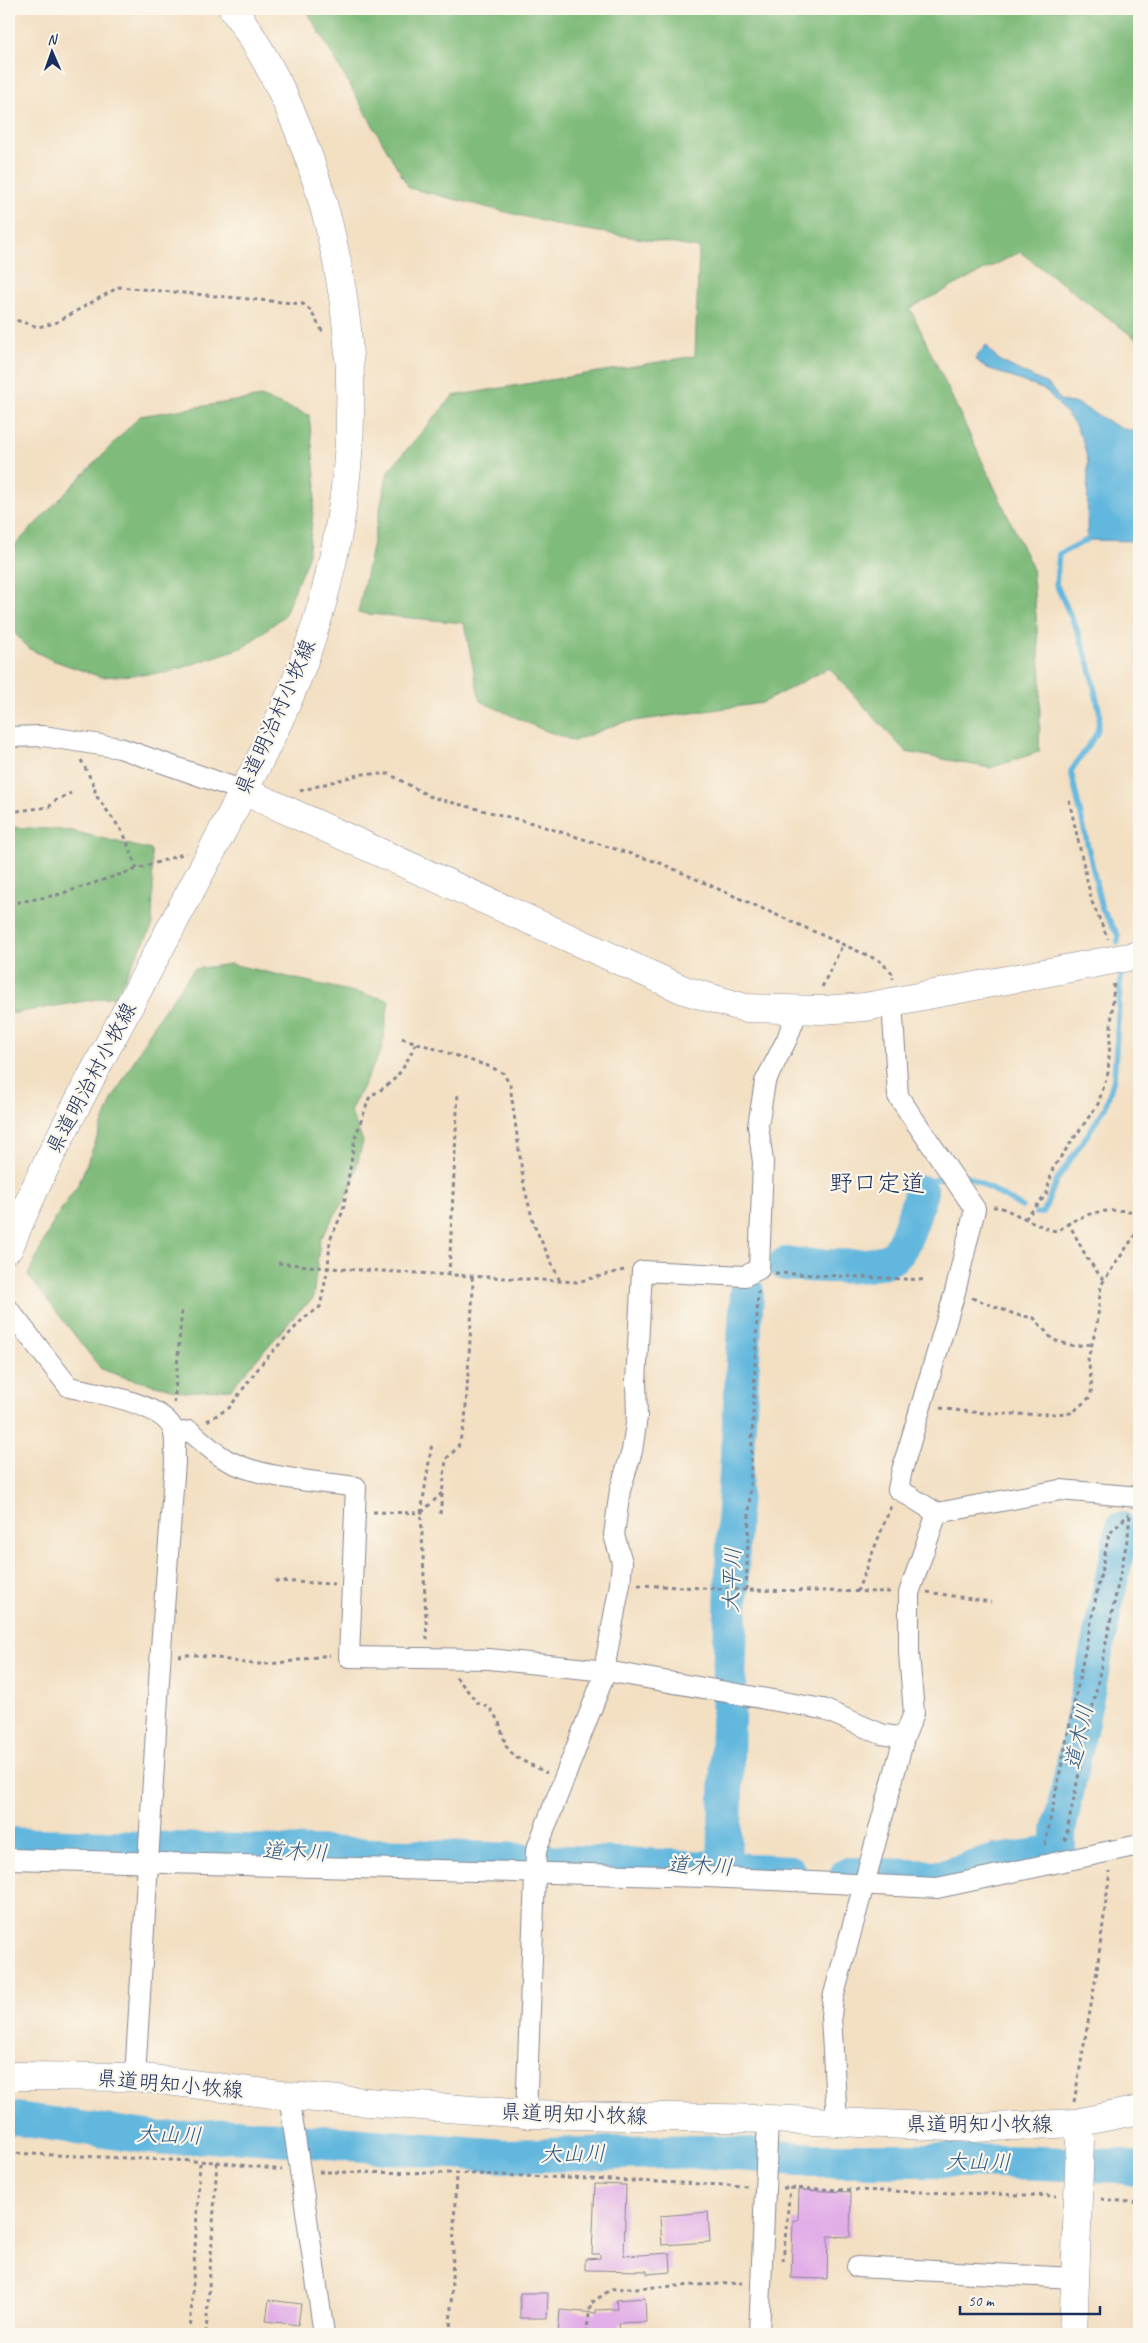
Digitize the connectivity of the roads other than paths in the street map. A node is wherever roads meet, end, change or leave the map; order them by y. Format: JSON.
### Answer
{"nodes":[{"id":1,"x":233,"y":9,"type":"edge"},
{"id":2,"x":9,"y":737,"type":"edge"},
{"id":3,"x":244,"y":791,"type":"junction"},
{"id":4,"x":1126,"y":957,"type":"edge"},
{"id":5,"x":894,"y":1001,"type":"junction"},
{"id":6,"x":810,"y":1009,"type":"junction"},
{"id":7,"x":9,"y":1248,"type":"edge"},
{"id":8,"x":9,"y":1310,"type":"edge"},
{"id":9,"x":179,"y":1431,"type":"junction"},
{"id":10,"x":1134,"y":1502,"type":"edge"},
{"id":11,"x":937,"y":1513,"type":"junction"},
{"id":12,"x":606,"y":1671,"type":"junction"},
{"id":13,"x":904,"y":1738,"type":"junction"},
{"id":14,"x":1139,"y":1845,"type":"edge"},
{"id":15,"x":150,"y":1852,"type":"junction"},
{"id":16,"x":9,"y":1859,"type":"edge"},
{"id":17,"x":536,"y":1864,"type":"junction"},
{"id":18,"x":863,"y":1886,"type":"junction"},
{"id":19,"x":9,"y":2076,"type":"edge"},
{"id":20,"x":135,"y":2077,"type":"junction"},
{"id":21,"x":290,"y":2106,"type":"junction"},
{"id":22,"x":1139,"y":2110,"type":"edge"},
{"id":23,"x":526,"y":2114,"type":"junction"},
{"id":24,"x":836,"y":2122,"type":"junction"},
{"id":25,"x":768,"y":2125,"type":"junction"},
{"id":26,"x":1078,"y":2131,"type":"junction"},
{"id":27,"x":857,"y":2267,"type":"dead end"},
{"id":28,"x":1075,"y":2267,"type":"junction"},
{"id":29,"x":324,"y":2334,"type":"edge"},
{"id":30,"x":759,"y":2334,"type":"edge"},
{"id":31,"x":1073,"y":2334,"type":"edge"}],
"edges":[{"from":1,"to":3,"type":"main road","name":"県道明治村小牧線"},
{"from":2,"to":3,"type":"street"},
{"from":3,"to":6,"type":"main road"},
{"from":3,"to":7,"type":"main road","name":"県道明治村小牧線"},
{"from":4,"to":5,"type":"main road"},
{"from":5,"to":6,"type":"main road"},
{"from":5,"to":11,"type":"street"},
{"from":6,"to":12,"type":"street"},
{"from":8,"to":9,"type":"street"},
{"from":9,"to":12,"type":"street"},
{"from":9,"to":15,"type":"street"},
{"from":10,"to":11,"type":"street"},
{"from":11,"to":13,"type":"street"},
{"from":12,"to":13,"type":"street"},
{"from":12,"to":17,"type":"street"},
{"from":13,"to":18,"type":"street"},
{"from":14,"to":18,"type":"street"},
{"from":15,"to":16,"type":"street"},
{"from":15,"to":17,"type":"street"},
{"from":15,"to":20,"type":"street"},
{"from":17,"to":18,"type":"street"},
{"from":17,"to":23,"type":"street"},
{"from":18,"to":24,"type":"street"},
{"from":19,"to":20,"type":"main road","name":"県道明知小牧線"},
{"from":20,"to":21,"type":"main road","name":"県道明知小牧線"},
{"from":21,"to":23,"type":"main road","name":"県道明知小牧線"},
{"from":21,"to":29,"type":"street"},
{"from":22,"to":26,"type":"main road","name":"県道明知小牧線"},
{"from":23,"to":25,"type":"main road","name":"県道明知小牧線"},
{"from":24,"to":25,"type":"main road","name":"県道明知小牧線"},
{"from":24,"to":26,"type":"main road","name":"県道明知小牧線"},
{"from":25,"to":30,"type":"street"},
{"from":26,"to":28,"type":"main road","bridge":true},
{"from":27,"to":28,"type":"street"},
{"from":28,"to":31,"type":"main road"}]}
